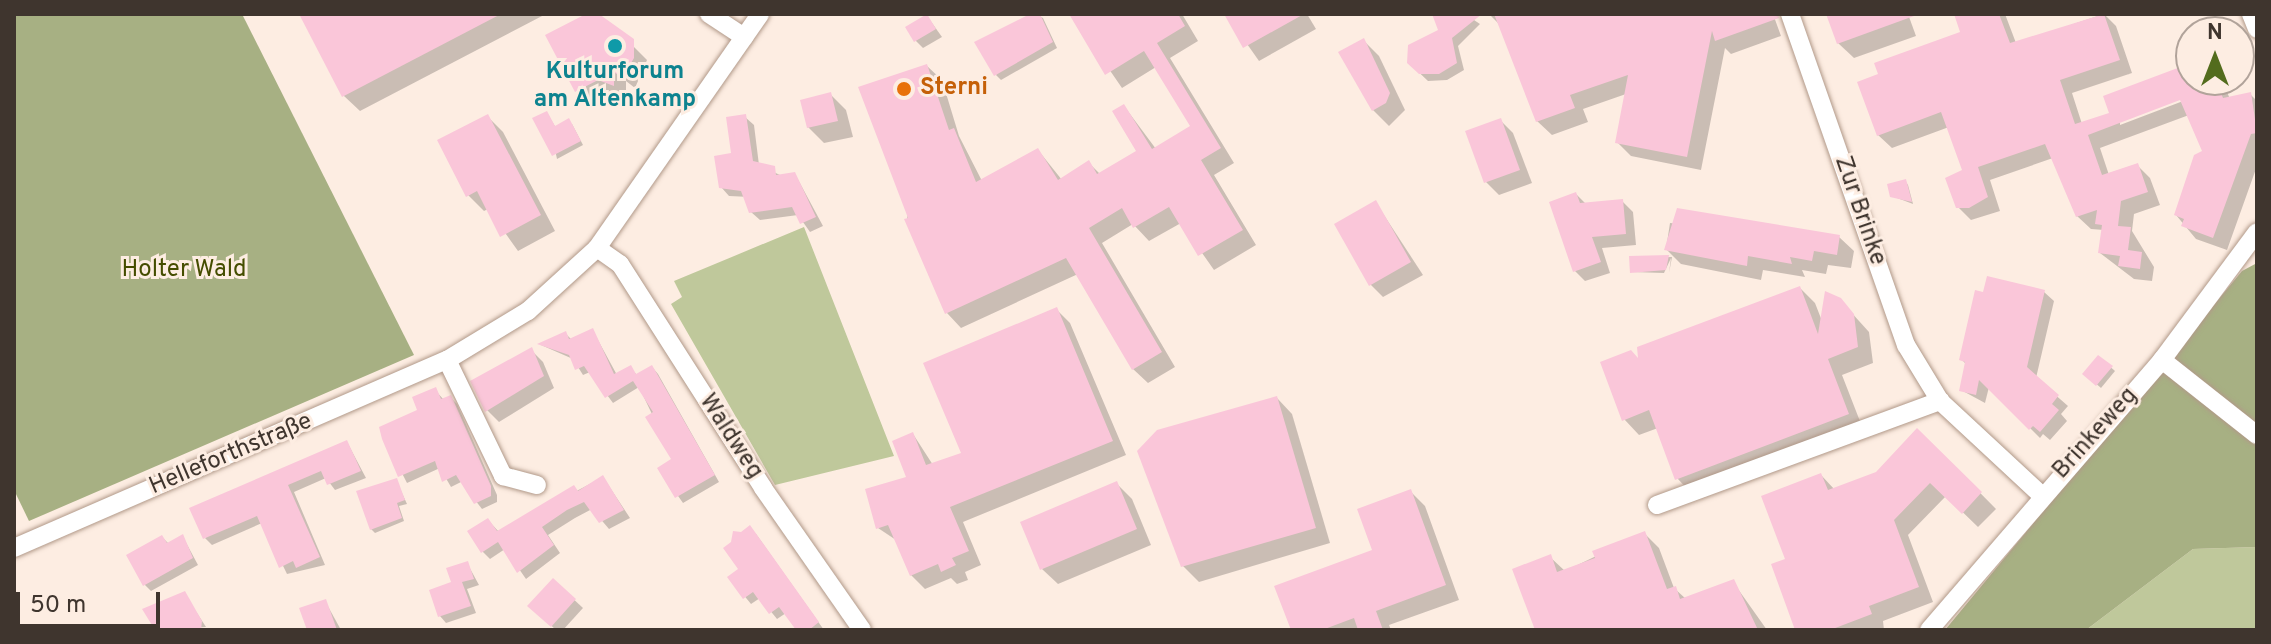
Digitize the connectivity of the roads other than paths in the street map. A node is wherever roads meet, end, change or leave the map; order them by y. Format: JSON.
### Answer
{"nodes":[{"id":1,"x":709,"y":14,"type":"edge"},
{"id":2,"x":760,"y":14,"type":"edge"},
{"id":3,"x":1790,"y":14,"type":"edge"},
{"id":4,"x":2251,"y":14,"type":"edge"},
{"id":5,"x":2257,"y":29,"type":"edge"},
{"id":6,"x":744,"y":37,"type":"junction"},
{"id":7,"x":2257,"y":232,"type":"edge"},
{"id":8,"x":597,"y":248,"type":"junction"},
{"id":9,"x":447,"y":360,"type":"junction"},
{"id":10,"x":2162,"y":360,"type":"junction"},
{"id":11,"x":1940,"y":401,"type":"junction"},
{"id":12,"x":2257,"y":435,"type":"edge"},
{"id":13,"x":537,"y":485,"type":"dead end"},
{"id":14,"x":2041,"y":495,"type":"junction"},
{"id":15,"x":1657,"y":505,"type":"dead end"},
{"id":16,"x":14,"y":548,"type":"edge"},
{"id":17,"x":862,"y":630,"type":"edge"},
{"id":18,"x":1929,"y":630,"type":"edge"}],
"edges":[{"from":1,"to":6,"type":"street"},
{"from":2,"to":6,"type":"street","name":"Helleforthstraße"},
{"from":3,"to":11,"type":"street","name":"Zur Brinke"},
{"from":4,"to":5,"type":"street"},
{"from":6,"to":8,"type":"street","name":"Helleforthstraße"},
{"from":7,"to":10,"type":"street","name":"Brinkeweg"},
{"from":8,"to":9,"type":"street","name":"Helleforthstraße"},
{"from":8,"to":17,"type":"street","name":"Waldweg"},
{"from":9,"to":13,"type":"street"},
{"from":9,"to":16,"type":"street","name":"Helleforthstraße"},
{"from":10,"to":12,"type":"street"},
{"from":10,"to":14,"type":"street","name":"Brinkeweg"},
{"from":11,"to":14,"type":"street","name":"Zur Brinke"},
{"from":11,"to":15,"type":"street"},
{"from":14,"to":18,"type":"street","name":"Brinkeweg"}]}
